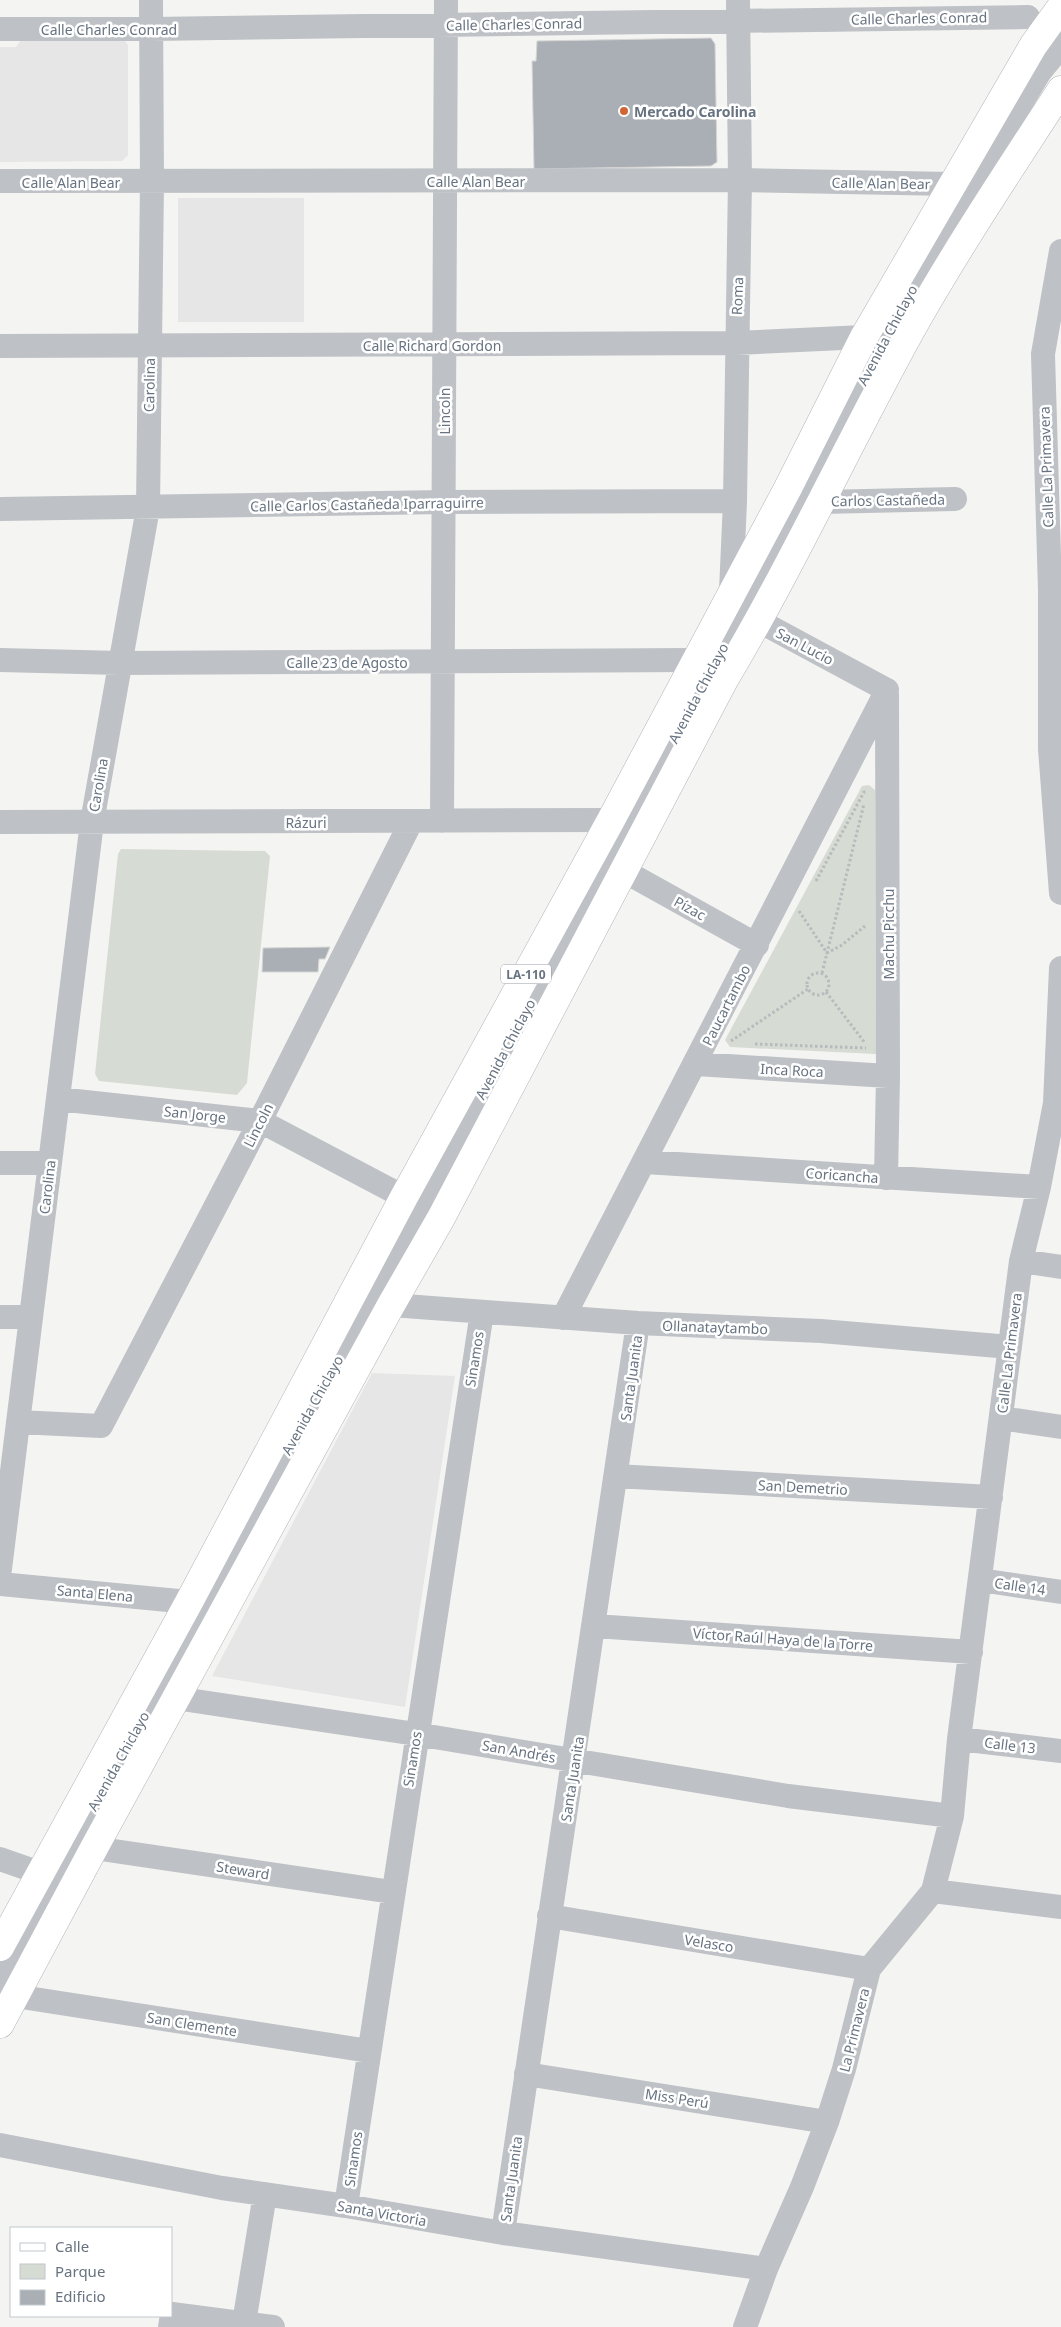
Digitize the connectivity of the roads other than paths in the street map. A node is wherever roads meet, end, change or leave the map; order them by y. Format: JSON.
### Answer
{"nodes":[{"id":1,"x":152,"y":0,"type":"edge"},
{"id":2,"x":446,"y":0,"type":"edge"},
{"id":3,"x":1061,"y":7,"type":"edge"},
{"id":4,"x":1028,"y":8,"type":"edge"},
{"id":5,"x":738,"y":10,"type":"edge"},
{"id":6,"x":446,"y":25,"type":"junction"},
{"id":7,"x":0,"y":29,"type":"edge"},
{"id":8,"x":151,"y":29,"type":"junction"},
{"id":9,"x":1061,"y":43,"type":"edge"},
{"id":10,"x":1033,"y":46,"type":"junction"},
{"id":11,"x":1061,"y":90,"type":"edge"},
{"id":12,"x":740,"y":180,"type":"junction"},
{"id":13,"x":0,"y":181,"type":"edge"},
{"id":14,"x":445,"y":181,"type":"junction"},
{"id":15,"x":152,"y":182,"type":"junction"},
{"id":16,"x":952,"y":184,"type":"junction"},
{"id":17,"x":1061,"y":251,"type":"edge"},
{"id":18,"x":864,"y":337,"type":"junction"},
{"id":19,"x":736,"y":343,"type":"junction"},
{"id":20,"x":444,"y":345,"type":"junction"},
{"id":21,"x":0,"y":346,"type":"edge"},
{"id":22,"x":150,"y":347,"type":"junction"},
{"id":23,"x":1053,"y":414,"type":"edge"},
{"id":24,"x":955,"y":499,"type":"dead end"},
{"id":25,"x":735,"y":501,"type":"junction"},
{"id":26,"x":444,"y":502,"type":"junction"},
{"id":27,"x":821,"y":502,"type":"junction"},
{"id":28,"x":148,"y":508,"type":"junction"},
{"id":29,"x":0,"y":509,"type":"edge"},
{"id":30,"x":1056,"y":590,"type":"edge"},
{"id":31,"x":745,"y":606,"type":"junction"},
{"id":32,"x":0,"y":660,"type":"edge"},
{"id":33,"x":694,"y":660,"type":"junction"},
{"id":34,"x":443,"y":661,"type":"junction"},
{"id":35,"x":120,"y":663,"type":"junction"},
{"id":36,"x":887,"y":690,"type":"junction"},
{"id":37,"x":1056,"y":749,"type":"edge"},
{"id":38,"x":611,"y":820,"type":"junction"},
{"id":39,"x":442,"y":821,"type":"junction"},
{"id":40,"x":0,"y":822,"type":"edge"},
{"id":41,"x":92,"y":822,"type":"junction"},
{"id":42,"x":412,"y":822,"type":"junction"},
{"id":43,"x":624,"y":871,"type":"junction"},
{"id":44,"x":1061,"y":894,"type":"edge"},
{"id":45,"x":757,"y":945,"type":"junction"},
{"id":46,"x":1061,"y":968,"type":"edge"},
{"id":47,"x":1060,"y":1010,"type":"edge"},
{"id":48,"x":696,"y":1064,"type":"junction"},
{"id":49,"x":888,"y":1076,"type":"junction"},
{"id":50,"x":58,"y":1099,"type":"junction"},
{"id":51,"x":1058,"y":1103,"type":"edge"},
{"id":52,"x":260,"y":1121,"type":"junction"},
{"id":53,"x":645,"y":1162,"type":"junction"},
{"id":54,"x":0,"y":1163,"type":"edge"},
{"id":55,"x":50,"y":1163,"type":"junction"},
{"id":56,"x":886,"y":1178,"type":"junction"},
{"id":57,"x":1039,"y":1187,"type":"junction"},
{"id":58,"x":404,"y":1197,"type":"junction"},
{"id":59,"x":1021,"y":1261,"type":"junction"},
{"id":60,"x":1061,"y":1267,"type":"edge"},
{"id":61,"x":391,"y":1304,"type":"junction"},
{"id":62,"x":482,"y":1312,"type":"junction"},
{"id":63,"x":0,"y":1317,"type":"edge"},
{"id":64,"x":31,"y":1317,"type":"junction"},
{"id":65,"x":563,"y":1318,"type":"junction"},
{"id":66,"x":638,"y":1324,"type":"junction"},
{"id":67,"x":1010,"y":1348,"type":"junction"},
{"id":68,"x":1001,"y":1418,"type":"junction"},
{"id":69,"x":18,"y":1422,"type":"junction"},
{"id":70,"x":1061,"y":1427,"type":"edge"},
{"id":71,"x":616,"y":1476,"type":"junction"},
{"id":72,"x":991,"y":1497,"type":"junction"},
{"id":73,"x":0,"y":1569,"type":"edge"},
{"id":74,"x":980,"y":1580,"type":"junction"},
{"id":75,"x":0,"y":1584,"type":"edge"},
{"id":76,"x":1061,"y":1592,"type":"edge"},
{"id":77,"x":189,"y":1602,"type":"junction"},
{"id":78,"x":594,"y":1626,"type":"junction"},
{"id":79,"x":971,"y":1652,"type":"junction"},
{"id":80,"x":175,"y":1698,"type":"junction"},
{"id":81,"x":416,"y":1734,"type":"junction"},
{"id":82,"x":959,"y":1739,"type":"junction"},
{"id":83,"x":1061,"y":1751,"type":"edge"},
{"id":84,"x":575,"y":1760,"type":"junction"},
{"id":85,"x":952,"y":1816,"type":"junction"},
{"id":86,"x":94,"y":1848,"type":"junction"},
{"id":87,"x":0,"y":1859,"type":"edge"},
{"id":88,"x":40,"y":1873,"type":"junction"},
{"id":89,"x":932,"y":1890,"type":"junction"},
{"id":90,"x":392,"y":1892,"type":"junction"},
{"id":91,"x":1061,"y":1907,"type":"edge"},
{"id":92,"x":549,"y":1916,"type":"junction"},
{"id":93,"x":0,"y":1946,"type":"edge"},
{"id":94,"x":869,"y":1970,"type":"junction"},
{"id":95,"x":8,"y":1989,"type":"edge"},
{"id":96,"x":0,"y":2024,"type":"edge"},
{"id":97,"x":369,"y":2051,"type":"junction"},
{"id":98,"x":526,"y":2074,"type":"junction"},
{"id":99,"x":827,"y":2122,"type":"junction"},
{"id":100,"x":0,"y":2146,"type":"edge"},
{"id":101,"x":265,"y":2194,"type":"junction"},
{"id":102,"x":346,"y":2206,"type":"junction"},
{"id":103,"x":503,"y":2234,"type":"junction"},
{"id":104,"x":766,"y":2269,"type":"junction"},
{"id":105,"x":172,"y":2314,"type":"edge"},
{"id":106,"x":244,"y":2323,"type":"junction"},
{"id":107,"x":273,"y":2327,"type":"edge"},
{"id":108,"x":745,"y":2327,"type":"edge"}],
"edges":[{"from":1,"to":8,"type":"street","name":"Carolina"},
{"from":2,"to":6,"type":"street","name":"Lincoln"},
{"from":3,"to":10,"type":"main road","name":"Avenida Chiclayo","number":"LA-110"},
{"from":4,"to":5,"type":"street","name":"Calle Charles Conrad"},
{"from":4,"to":10,"type":"street"},
{"from":5,"to":6,"type":"street","name":"Calle Charles Conrad"},
{"from":5,"to":12,"type":"street","name":"Roma"},
{"from":6,"to":8,"type":"street","name":"Calle Charles Conrad"},
{"from":6,"to":14,"type":"street","name":"Lincoln"},
{"from":7,"to":8,"type":"street","name":"Calle Charles Conrad"},
{"from":8,"to":15,"type":"street","name":"Carolina"},
{"from":9,"to":31,"type":"street","name":"Avenida Chiclayo"},
{"from":10,"to":16,"type":"main road","name":"Avenida Chiclayo","number":"LA-110"},
{"from":11,"to":27,"type":"main road","name":"Avenida Chiclayo","number":"LA-110"},
{"from":12,"to":14,"type":"street","name":"Calle Alan Bear"},
{"from":12,"to":16,"type":"street","name":"Calle Alan Bear"},
{"from":12,"to":19,"type":"street","name":"Roma"},
{"from":13,"to":15,"type":"street","name":"Calle Alan Bear"},
{"from":14,"to":15,"type":"street","name":"Calle Alan Bear"},
{"from":14,"to":20,"type":"street","name":"Lincoln"},
{"from":15,"to":22,"type":"street","name":"Carolina"},
{"from":16,"to":18,"type":"main road","name":"Avenida Chiclayo","number":"LA-110"},
{"from":17,"to":23,"type":"street","name":"Calle La Primavera"},
{"from":18,"to":19,"type":"street","name":"Calle Richard Gordon"},
{"from":18,"to":31,"type":"main road","name":"Avenida Chiclayo","number":"LA-110"},
{"from":19,"to":20,"type":"street","name":"Calle Richard Gordon"},
{"from":19,"to":25,"type":"street","name":"Roma"},
{"from":20,"to":22,"type":"street","name":"Calle Richard Gordon"},
{"from":20,"to":26,"type":"street","name":"Lincoln"},
{"from":21,"to":22,"type":"street","name":"Calle Richard Gordon"},
{"from":22,"to":28,"type":"street","name":"Carolina"},
{"from":23,"to":30,"type":"street","name":"Calle La Primavera"},
{"from":24,"to":27,"type":"street","name":"Carlos Castañeda"},
{"from":25,"to":26,"type":"street","name":"Calle Carlos Castañeda Iparraguirre"},
{"from":25,"to":31,"type":"street","name":"Roma"},
{"from":26,"to":28,"type":"street","name":"Calle Carlos Castañeda Iparraguirre"},
{"from":26,"to":34,"type":"street","name":"Lincoln"},
{"from":27,"to":31,"type":"main road","name":"Avenida Chiclayo","number":"LA-110"},
{"from":28,"to":29,"type":"street","name":"Calle Carlos Castañeda Iparraguirre"},
{"from":28,"to":35,"type":"street","name":"Carolina"},
{"from":30,"to":37,"type":"street","name":"Calle La Primavera"},
{"from":31,"to":33,"type":"main road","name":"Avenida Chiclayo","number":"LA-110"},
{"from":31,"to":36,"type":"street","name":"San Lucio"},
{"from":31,"to":43,"type":"main road","name":"Avenida Chiclayo","number":"LA-110"},
{"from":31,"to":95,"type":"street","name":"Avenida Chiclayo"},
{"from":32,"to":35,"type":"street","name":"Calle 23 de Agosto"},
{"from":33,"to":34,"type":"street","name":"Calle 23 de Agosto"},
{"from":33,"to":38,"type":"main road","name":"Avenida Chiclayo","number":"LA-110"},
{"from":34,"to":35,"type":"street","name":"Calle 23 de Agosto"},
{"from":34,"to":39,"type":"street","name":"Lincoln"},
{"from":35,"to":41,"type":"street","name":"Carolina"},
{"from":36,"to":45,"type":"street","name":"Paucartambo"},
{"from":36,"to":49,"type":"street","name":"Machu Picchu"},
{"from":37,"to":44,"type":"street","name":"Calle La Primavera"},
{"from":38,"to":39,"type":"street","name":"Rázuri"},
{"from":38,"to":58,"type":"main road","name":"Avenida Chiclayo","number":"LA-110"},
{"from":39,"to":42,"type":"street","name":"Rázuri"},
{"from":40,"to":41,"type":"street","name":"Rázuri"},
{"from":41,"to":42,"type":"street","name":"Rázuri"},
{"from":41,"to":50,"type":"street","name":"Carolina"},
{"from":42,"to":52,"type":"street","name":"Lincoln"},
{"from":43,"to":45,"type":"street","name":"Pízac"},
{"from":43,"to":61,"type":"main road","name":"Avenida Chiclayo","number":"LA-110"},
{"from":45,"to":48,"type":"street","name":"Paucartambo"},
{"from":46,"to":47,"type":"street","name":"Calle La Primavera"},
{"from":47,"to":51,"type":"street","name":"Calle La Primavera"},
{"from":48,"to":49,"type":"street","name":"Inca Roca"},
{"from":48,"to":53,"type":"street","name":"Paucartambo"},
{"from":49,"to":56,"type":"street","name":"Machu Picchu"},
{"from":50,"to":52,"type":"street","name":"San Jorge"},
{"from":50,"to":55,"type":"street","name":"Carolina"},
{"from":51,"to":57,"type":"street","name":"Calle La Primavera"},
{"from":52,"to":58,"type":"street","name":"San Jorge"},
{"from":52,"to":69,"type":"street","name":"Lincoln"},
{"from":53,"to":56,"type":"street","name":"Coricancha"},
{"from":53,"to":65,"type":"street","name":"Paucartambo"},
{"from":54,"to":55,"type":"street"},
{"from":55,"to":64,"type":"street","name":"Carolina"},
{"from":56,"to":57,"type":"street","name":"Coricancha"},
{"from":57,"to":59,"type":"street","name":"Calle La Primavera"},
{"from":58,"to":77,"type":"main road","name":"Avenida Chiclayo","number":"LA-110"},
{"from":59,"to":60,"type":"street"},
{"from":59,"to":67,"type":"street","name":"Calle La Primavera"},
{"from":61,"to":62,"type":"street","name":"Ollanataytambo"},
{"from":61,"to":80,"type":"main road","name":"Avenida Chiclayo","number":"LA-110"},
{"from":62,"to":65,"type":"street","name":"Ollanataytambo"},
{"from":62,"to":81,"type":"street","name":"Sinamos"},
{"from":63,"to":64,"type":"street"},
{"from":64,"to":69,"type":"street","name":"Carolina"},
{"from":65,"to":66,"type":"street","name":"Ollanataytambo"},
{"from":66,"to":67,"type":"street","name":"Ollanataytambo"},
{"from":66,"to":71,"type":"street","name":"Santa Juanita"},
{"from":67,"to":68,"type":"street","name":"Calle La Primavera"},
{"from":68,"to":70,"type":"street"},
{"from":68,"to":72,"type":"street","name":"Calle La Primavera"},
{"from":69,"to":73,"type":"street","name":"Carolina"},
{"from":71,"to":72,"type":"street","name":"San Demetrio"},
{"from":71,"to":78,"type":"street","name":"Santa Juanita"},
{"from":72,"to":74,"type":"street","name":"Calle La Primavera"},
{"from":74,"to":76,"type":"street","name":"Calle 14"},
{"from":74,"to":79,"type":"street","name":"Calle La Primavera"},
{"from":75,"to":77,"type":"street","name":"Santa Elena"},
{"from":77,"to":88,"type":"main road","name":"Avenida Chiclayo","number":"LA-110"},
{"from":78,"to":79,"type":"street","name":"Víctor Raúl Haya de la Torre"},
{"from":78,"to":84,"type":"street","name":"Santa Juanita"},
{"from":79,"to":82,"type":"street","name":"Calle La Primavera"},
{"from":80,"to":81,"type":"street","name":"San Andrés"},
{"from":80,"to":86,"type":"main road","name":"Avenida Chiclayo","number":"LA-110"},
{"from":81,"to":84,"type":"street","name":"San Andrés"},
{"from":81,"to":90,"type":"street","name":"Sinamos"},
{"from":82,"to":83,"type":"street","name":"Calle 13"},
{"from":82,"to":85,"type":"street","name":"La Primavera"},
{"from":84,"to":85,"type":"street","name":"San Andrés"},
{"from":84,"to":92,"type":"street","name":"Santa Juanita"},
{"from":85,"to":89,"type":"street","name":"La Primavera"},
{"from":86,"to":90,"type":"street","name":"Steward"},
{"from":86,"to":95,"type":"main road","name":"Avenida Chiclayo","number":"LA-110"},
{"from":87,"to":88,"type":"street"},
{"from":88,"to":93,"type":"main road","name":"Avenida Chiclayo","number":"LA-110"},
{"from":89,"to":91,"type":"street"},
{"from":89,"to":94,"type":"street","name":"La Primavera"},
{"from":90,"to":97,"type":"street","name":"Sinamos"},
{"from":92,"to":94,"type":"street","name":"Velasco"},
{"from":92,"to":98,"type":"street","name":"Santa Juanita"},
{"from":94,"to":99,"type":"street","name":"La Primavera"},
{"from":95,"to":96,"type":"main road","name":"Avenida Chiclayo","number":"LA-110"},
{"from":95,"to":97,"type":"street","name":"San Clemente"},
{"from":97,"to":102,"type":"street","name":"Sinamos"},
{"from":98,"to":99,"type":"street","name":"Miss Perú"},
{"from":98,"to":103,"type":"street","name":"Santa Juanita"},
{"from":99,"to":104,"type":"street","name":"La Primavera"},
{"from":100,"to":101,"type":"street","name":"Santa Victoria"},
{"from":101,"to":102,"type":"street","name":"Santa Victoria"},
{"from":101,"to":106,"type":"street"},
{"from":102,"to":103,"type":"street","name":"Santa Victoria"},
{"from":103,"to":104,"type":"street","name":"Santa Victoria"},
{"from":104,"to":108,"type":"street","name":"La Primavera"},
{"from":105,"to":106,"type":"street"},
{"from":106,"to":107,"type":"street"}]}
